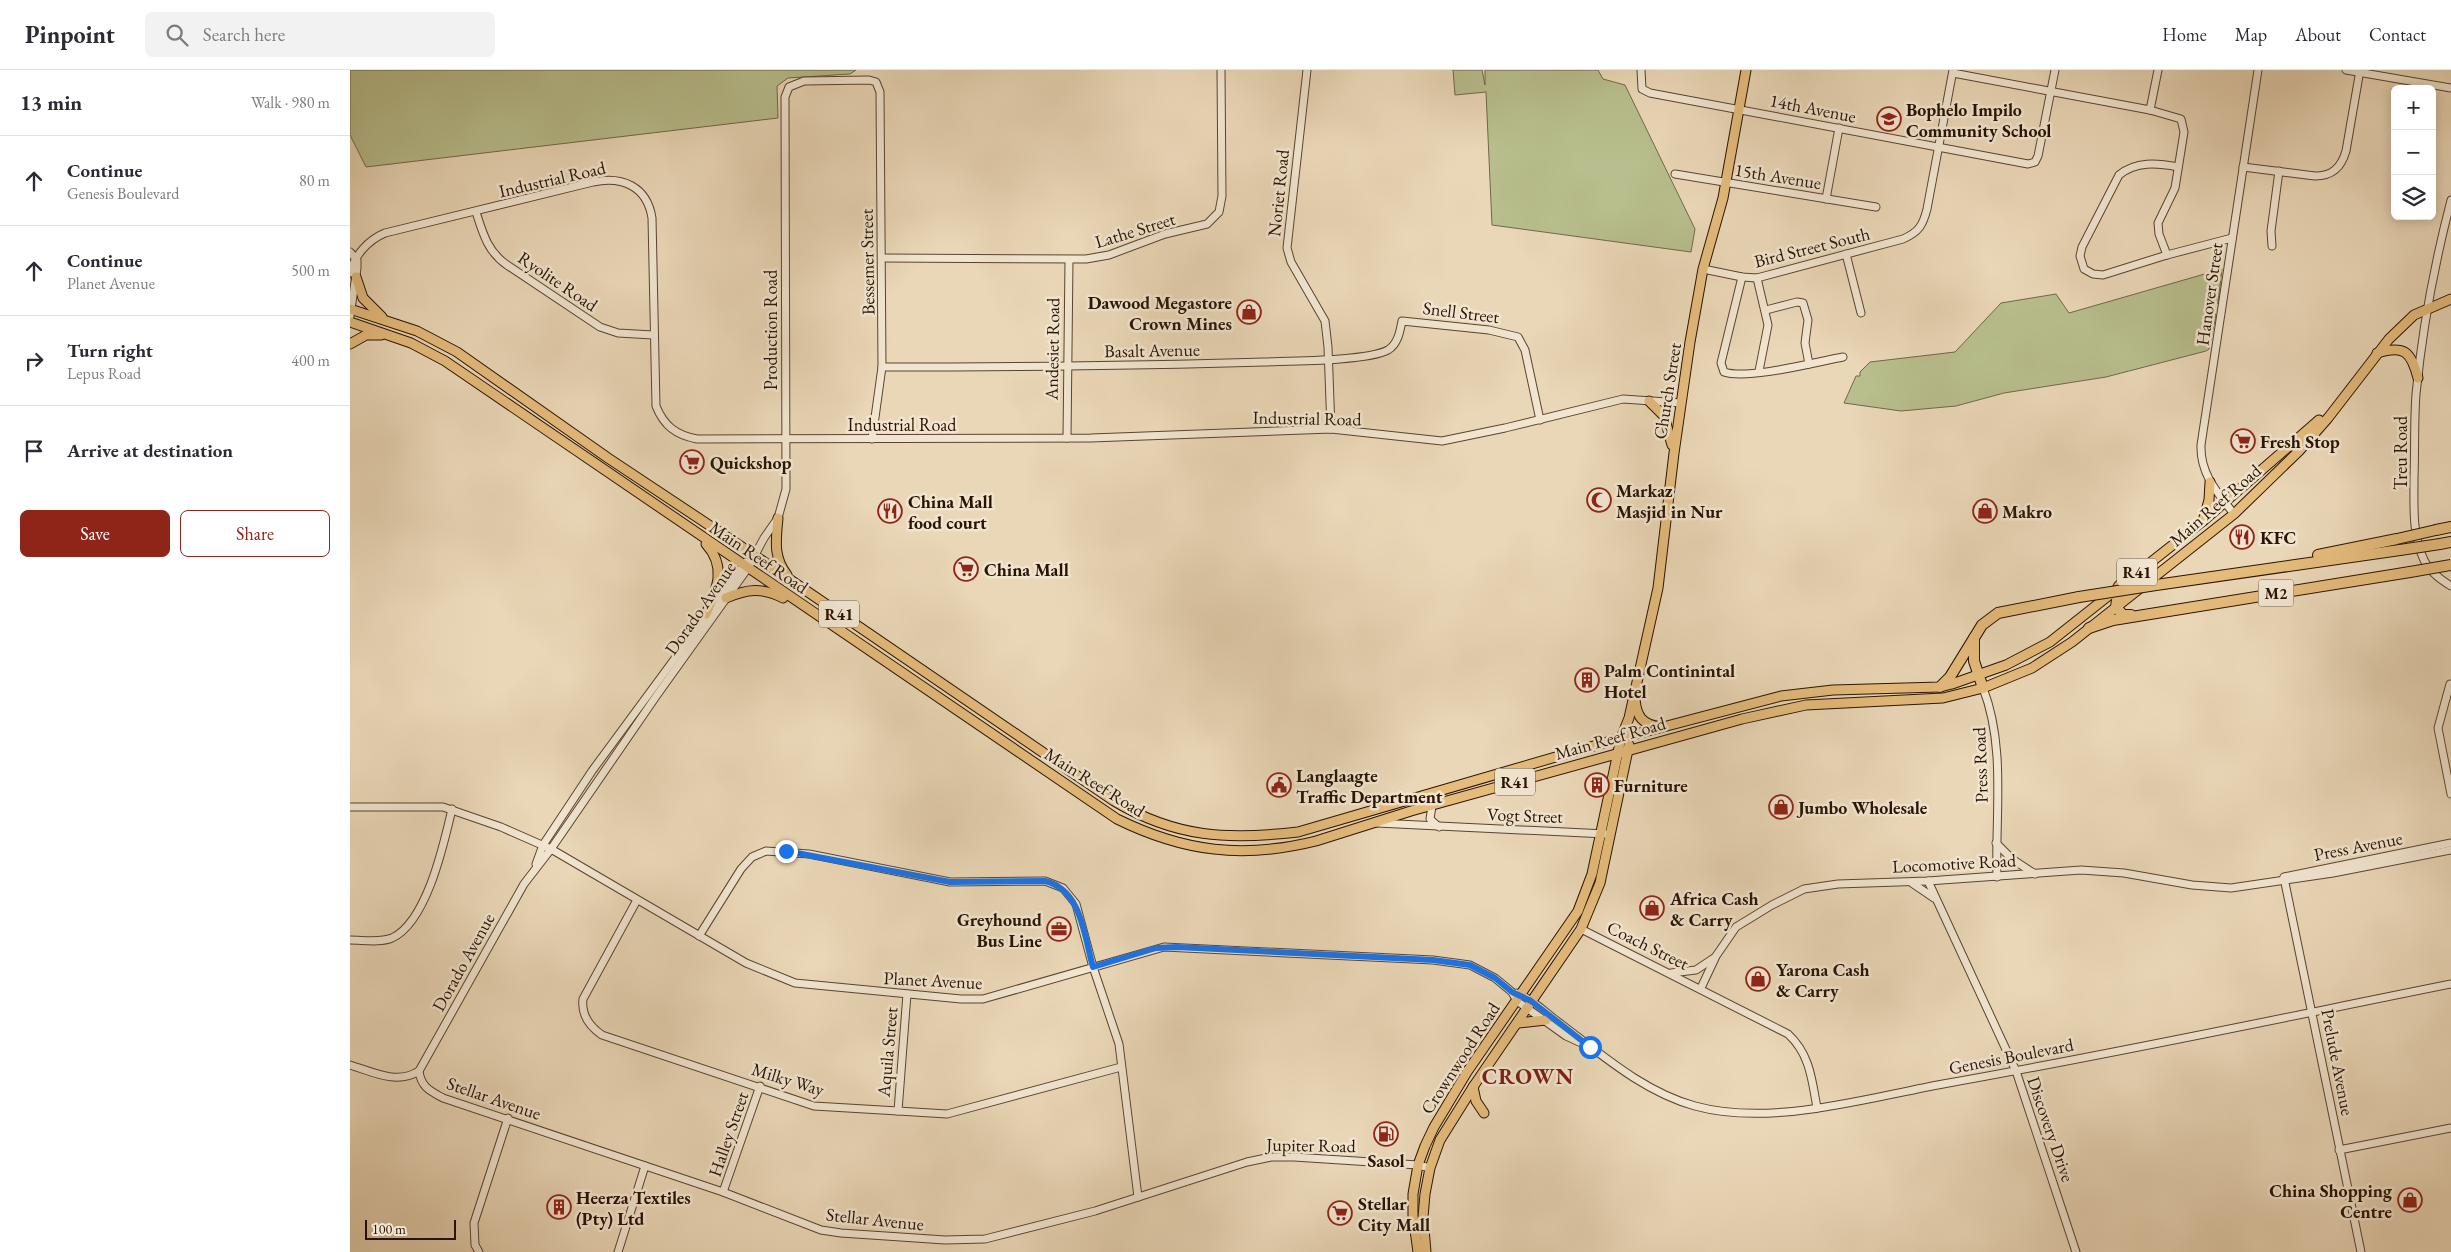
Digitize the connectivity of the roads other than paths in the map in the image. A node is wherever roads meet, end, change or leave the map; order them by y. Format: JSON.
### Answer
{"nodes":[{"id":1,"x":1220,"y":70,"type":"edge"},
{"id":2,"x":1307,"y":70,"type":"edge"},
{"id":3,"x":1641,"y":70,"type":"edge"},
{"id":4,"x":1746,"y":70,"type":"edge"},
{"id":5,"x":2055,"y":70,"type":"edge"},
{"id":6,"x":2158,"y":70,"type":"edge"},
{"id":7,"x":2258,"y":70,"type":"edge"},
{"id":8,"x":2346,"y":70,"type":"edge"},
{"id":9,"x":2360,"y":71,"type":"edge"},
{"id":10,"x":1953,"y":72,"type":"edge"},
{"id":11,"x":878,"y":85,"type":"joint"},
{"id":12,"x":2451,"y":88,"type":"edge"},
{"id":13,"x":2050,"y":92,"type":"junction"},
{"id":14,"x":1740,"y":109,"type":"junction"},
{"id":15,"x":2150,"y":110,"type":"junction"},
{"id":16,"x":1840,"y":128,"type":"junction"},
{"id":17,"x":1939,"y":147,"type":"junction"},
{"id":18,"x":2178,"y":167,"type":"junction"},
{"id":19,"x":2244,"y":167,"type":"junction"},
{"id":20,"x":2280,"y":171,"type":"junction"},
{"id":21,"x":1674,"y":174,"type":"dead end"},
{"id":22,"x":1726,"y":183,"type":"junction"},
{"id":23,"x":1826,"y":199,"type":"junction"},
{"id":24,"x":2451,"y":200,"type":"edge"},
{"id":25,"x":1876,"y":207,"type":"dead end"},
{"id":26,"x":476,"y":212,"type":"junction"},
{"id":27,"x":2232,"y":238,"type":"junction"},
{"id":28,"x":2272,"y":246,"type":"dead end"},
{"id":29,"x":350,"y":252,"type":"edge"},
{"id":30,"x":1846,"y":254,"type":"junction"},
{"id":31,"x":2167,"y":255,"type":"junction"},
{"id":32,"x":882,"y":258,"type":"junction"},
{"id":33,"x":357,"y":260,"type":"junction"},
{"id":34,"x":1069,"y":260,"type":"junction"},
{"id":35,"x":1703,"y":269,"type":"junction"},
{"id":36,"x":353,"y":275,"type":"edge"},
{"id":37,"x":1742,"y":277,"type":"junction"},
{"id":38,"x":1757,"y":278,"type":"junction"},
{"id":39,"x":2451,"y":299,"type":"edge"},
{"id":40,"x":2428,"y":308,"type":"junction"},
{"id":41,"x":1766,"y":310,"type":"junction"},
{"id":42,"x":350,"y":311,"type":"edge"},
{"id":43,"x":1861,"y":313,"type":"dead end"},
{"id":44,"x":384,"y":319,"type":"junction"},
{"id":45,"x":1402,"y":320,"type":"joint"},
{"id":46,"x":350,"y":322,"type":"edge"},
{"id":47,"x":653,"y":335,"type":"junction"},
{"id":48,"x":398,"y":338,"type":"junction"},
{"id":49,"x":350,"y":344,"type":"edge"},
{"id":50,"x":2376,"y":353,"type":"junction"},
{"id":51,"x":1843,"y":357,"type":"dead end"},
{"id":52,"x":1328,"y":359,"type":"junction"},
{"id":53,"x":1809,"y":364,"type":"junction"},
{"id":54,"x":882,"y":367,"type":"junction"},
{"id":55,"x":1067,"y":367,"type":"junction"},
{"id":56,"x":1759,"y":372,"type":"junction"},
{"id":57,"x":2418,"y":378,"type":"junction"},
{"id":58,"x":1649,"y":401,"type":"junction"},
{"id":59,"x":1681,"y":403,"type":"junction"},
{"id":60,"x":2336,"y":405,"type":"junction"},
{"id":61,"x":1540,"y":420,"type":"junction"},
{"id":62,"x":1331,"y":429,"type":"junction"},
{"id":63,"x":1067,"y":438,"type":"junction"},
{"id":64,"x":784,"y":439,"type":"junction"},
{"id":65,"x":872,"y":439,"type":"junction"},
{"id":66,"x":1674,"y":453,"type":"junction"},
{"id":67,"x":2210,"y":482,"type":"junction"},
{"id":68,"x":2225,"y":502,"type":"junction"},
{"id":69,"x":2234,"y":514,"type":"junction"},
{"id":70,"x":778,"y":518,"type":"junction"},
{"id":71,"x":2203,"y":521,"type":"junction"},
{"id":72,"x":2451,"y":527,"type":"edge"},
{"id":73,"x":699,"y":535,"type":"junction"},
{"id":74,"x":2451,"y":542,"type":"edge"},
{"id":75,"x":754,"y":555,"type":"junction"},
{"id":76,"x":2451,"y":565,"type":"edge"},
{"id":77,"x":745,"y":566,"type":"junction"},
{"id":78,"x":2271,"y":567,"type":"junction"},
{"id":79,"x":794,"y":583,"type":"junction"},
{"id":80,"x":2119,"y":586,"type":"junction"},
{"id":81,"x":2451,"y":586,"type":"edge"},
{"id":82,"x":726,"y":598,"type":"junction"},
{"id":83,"x":2116,"y":607,"type":"junction"},
{"id":84,"x":812,"y":612,"type":"junction"},
{"id":85,"x":706,"y":614,"type":"junction"},
{"id":86,"x":2142,"y":615,"type":"junction"},
{"id":87,"x":2089,"y":628,"type":"junction"},
{"id":88,"x":1974,"y":637,"type":"junction"},
{"id":89,"x":1979,"y":676,"type":"junction"},
{"id":90,"x":2450,"y":684,"type":"edge"},
{"id":91,"x":1940,"y":687,"type":"junction"},
{"id":92,"x":1983,"y":688,"type":"junction"},
{"id":93,"x":1635,"y":692,"type":"junction"},
{"id":94,"x":1629,"y":718,"type":"junction"},
{"id":95,"x":1664,"y":727,"type":"junction"},
{"id":96,"x":1630,"y":736,"type":"junction"},
{"id":97,"x":1621,"y":738,"type":"junction"},
{"id":98,"x":1628,"y":750,"type":"junction"},
{"id":99,"x":1618,"y":752,"type":"junction"},
{"id":100,"x":2451,"y":794,"type":"edge"},
{"id":101,"x":1407,"y":800,"type":"junction"},
{"id":102,"x":350,"y":806,"type":"edge"},
{"id":103,"x":1432,"y":806,"type":"junction"},
{"id":104,"x":452,"y":809,"type":"junction"},
{"id":105,"x":1410,"y":812,"type":"junction"},
{"id":106,"x":1374,"y":823,"type":"junction"},
{"id":107,"x":1439,"y":827,"type":"junction"},
{"id":108,"x":1600,"y":833,"type":"junction"},
{"id":109,"x":1610,"y":834,"type":"junction"},
{"id":110,"x":2451,"y":838,"type":"edge"},
{"id":111,"x":1996,"y":843,"type":"junction"},
{"id":112,"x":2447,"y":844,"type":"edge"},
{"id":113,"x":543,"y":845,"type":"junction"},
{"id":114,"x":551,"y":849,"type":"junction"},
{"id":115,"x":2451,"y":850,"type":"edge"},
{"id":116,"x":535,"y":869,"type":"junction"},
{"id":117,"x":2332,"y":870,"type":"junction"},
{"id":118,"x":2036,"y":874,"type":"junction"},
{"id":119,"x":1998,"y":877,"type":"junction"},
{"id":120,"x":2285,"y":879,"type":"junction"},
{"id":121,"x":1928,"y":881,"type":"junction"},
{"id":122,"x":1910,"y":882,"type":"junction"},
{"id":123,"x":2218,"y":888,"type":"joint"},
{"id":124,"x":1935,"y":898,"type":"junction"},
{"id":125,"x":636,"y":900,"type":"junction"},
{"id":126,"x":1581,"y":929,"type":"junction"},
{"id":127,"x":699,"y":936,"type":"junction"},
{"id":128,"x":350,"y":940,"type":"edge"},
{"id":129,"x":1716,"y":956,"type":"junction"},
{"id":130,"x":1093,"y":967,"type":"junction"},
{"id":131,"x":1668,"y":974,"type":"junction"},
{"id":132,"x":2451,"y":984,"type":"edge"},
{"id":133,"x":1701,"y":988,"type":"junction"},
{"id":134,"x":907,"y":994,"type":"junction"},
{"id":135,"x":1517,"y":996,"type":"junction"},
{"id":136,"x":1529,"y":1004,"type":"junction"},
{"id":137,"x":2313,"y":1011,"type":"junction"},
{"id":138,"x":1546,"y":1020,"type":"junction"},
{"id":139,"x":1518,"y":1023,"type":"junction"},
{"id":140,"x":1590,"y":1047,"type":"junction"},
{"id":141,"x":350,"y":1065,"type":"edge"},
{"id":142,"x":1121,"y":1067,"type":"junction"},
{"id":143,"x":419,"y":1071,"type":"junction"},
{"id":144,"x":2016,"y":1071,"type":"junction"},
{"id":145,"x":760,"y":1086,"type":"junction"},
{"id":146,"x":1473,"y":1087,"type":"junction"},
{"id":147,"x":1817,"y":1108,"type":"junction"},
{"id":148,"x":898,"y":1111,"type":"junction"},
{"id":149,"x":1484,"y":1113,"type":"dead end"},
{"id":150,"x":508,"y":1118,"type":"junction"},
{"id":151,"x":2451,"y":1128,"type":"edge"},
{"id":152,"x":2339,"y":1150,"type":"junction"},
{"id":153,"x":1418,"y":1165,"type":"junction"},
{"id":154,"x":645,"y":1166,"type":"junction"},
{"id":155,"x":1430,"y":1168,"type":"junction"},
{"id":156,"x":723,"y":1192,"type":"junction"},
{"id":157,"x":1138,"y":1197,"type":"junction"},
{"id":158,"x":480,"y":1252,"type":"edge"},
{"id":159,"x":618,"y":1252,"type":"edge"},
{"id":160,"x":1418,"y":1252,"type":"edge"},
{"id":161,"x":1426,"y":1252,"type":"edge"},
{"id":162,"x":2076,"y":1252,"type":"edge"},
{"id":163,"x":2361,"y":1252,"type":"edge"}],
"edges":[{"from":1,"to":34,"type":"street","name":"Lathe Street"},
{"from":2,"to":52,"type":"street","name":"Noriet Road"},
{"from":3,"to":14,"type":"street","name":"14th Avenue"},
{"from":4,"to":14,"type":"main road","name":"Church Street"},
{"from":5,"to":13,"type":"street"},
{"from":6,"to":15,"type":"street"},
{"from":7,"to":19,"type":"street","name":"Hanover Street"},
{"from":8,"to":9,"type":"street"},
{"from":9,"to":12,"type":"street"},
{"from":9,"to":20,"type":"street"},
{"from":10,"to":13,"type":"street"},
{"from":10,"to":17,"type":"street"},
{"from":11,"to":32,"type":"street","name":"Bessemer Street"},
{"from":11,"to":64,"type":"street","name":"Production Road"},
{"from":13,"to":15,"type":"street"},
{"from":13,"to":17,"type":"street","name":"14th Avenue"},
{"from":14,"to":16,"type":"street","name":"14th Avenue"},
{"from":14,"to":22,"type":"main road","name":"Church Street"},
{"from":15,"to":18,"type":"street"},
{"from":16,"to":17,"type":"street","name":"14th Avenue"},
{"from":16,"to":23,"type":"street"},
{"from":17,"to":30,"type":"street","name":"Bird Street South"},
{"from":18,"to":31,"type":"street"},
{"from":18,"to":31,"type":"street"},
{"from":19,"to":20,"type":"street"},
{"from":19,"to":27,"type":"street","name":"Hanover Street"},
{"from":20,"to":28,"type":"street"},
{"from":21,"to":22,"type":"street","name":"15th Avenue"},
{"from":22,"to":23,"type":"street","name":"15th Avenue"},
{"from":22,"to":35,"type":"main road","name":"Church Street"},
{"from":23,"to":25,"type":"street","name":"15th Avenue"},
{"from":24,"to":40,"type":"street","name":"Treu Road"},
{"from":26,"to":33,"type":"street","name":"Industrial Road"},
{"from":26,"to":47,"type":"street","name":"Ryolite Road"},
{"from":26,"to":47,"type":"street","name":"Industrial Road"},
{"from":27,"to":31,"type":"street"},
{"from":27,"to":67,"type":"street","name":"Hanover Street"},
{"from":29,"to":33,"type":"street"},
{"from":30,"to":38,"type":"street","name":"Bird Street South"},
{"from":30,"to":43,"type":"street"},
{"from":32,"to":34,"type":"street","name":"Lathe Street"},
{"from":32,"to":54,"type":"street","name":"Bessemer Street"},
{"from":33,"to":36,"type":"street"},
{"from":34,"to":55,"type":"street","name":"Andesiet Road"},
{"from":35,"to":37,"type":"street","name":"Bird Street South"},
{"from":35,"to":59,"type":"main road","name":"Church Street"},
{"from":36,"to":42,"type":"street"},
{"from":36,"to":44,"type":"main road"},
{"from":37,"to":38,"type":"street","name":"Bird Street South"},
{"from":37,"to":56,"type":"street"},
{"from":38,"to":41,"type":"street"},
{"from":39,"to":40,"type":"main road","name":"Main Reef Road","number":"R41"},
{"from":40,"to":50,"type":"main road","name":"Main Reef Road","number":"R41"},
{"from":40,"to":57,"type":"street","name":"Treu Road"},
{"from":41,"to":53,"type":"street"},
{"from":41,"to":56,"type":"street"},
{"from":42,"to":44,"type":"main road","name":"Main Reef Road","number":"R41"},
{"from":44,"to":75,"type":"main road","name":"Main Reef Road","number":"R41"},
{"from":45,"to":52,"type":"street","name":"Basalt Avenue"},
{"from":45,"to":61,"type":"street","name":"Snell Street"},
{"from":46,"to":48,"type":"main road","name":"Main Reef Road","number":"R41"},
{"from":47,"to":64,"type":"street","name":"Industrial Road"},
{"from":48,"to":49,"type":"main road"},
{"from":48,"to":73,"type":"main road","name":"Main Reef Road","number":"R41"},
{"from":50,"to":57,"type":"main road"},
{"from":50,"to":60,"type":"main road","name":"Main Reef Road","number":"R41"},
{"from":51,"to":53,"type":"street"},
{"from":52,"to":55,"type":"street","name":"Basalt Avenue"},
{"from":52,"to":62,"type":"street","name":"Noriet Road"},
{"from":53,"to":56,"type":"street"},
{"from":54,"to":55,"type":"street","name":"Basalt Avenue"},
{"from":54,"to":65,"type":"street","name":"Bessemer Street"},
{"from":55,"to":63,"type":"street","name":"Andesiet Road"},
{"from":57,"to":81,"type":"street","name":"Treu Road"},
{"from":58,"to":59,"type":"street","name":"Industrial Road"},
{"from":58,"to":61,"type":"street","name":"Industrial Road"},
{"from":58,"to":66,"type":"main road"},
{"from":59,"to":66,"type":"main road","name":"Church Street"},
{"from":60,"to":68,"type":"main road","name":"Main Reef Road","number":"R41"},
{"from":60,"to":69,"type":"main road","name":"Main Reef Road","number":"R41"},
{"from":61,"to":62,"type":"street","name":"Industrial Road"},
{"from":62,"to":63,"type":"street","name":"Industrial Road"},
{"from":63,"to":65,"type":"street","name":"Industrial Road"},
{"from":64,"to":65,"type":"street","name":"Industrial Road"},
{"from":64,"to":70,"type":"street","name":"Production Road"},
{"from":66,"to":93,"type":"main road","name":"Church Street"},
{"from":67,"to":68,"type":"street","name":"Hanover Street"},
{"from":67,"to":71,"type":"main road"},
{"from":68,"to":69,"type":"street","name":"Hanover Street"},
{"from":68,"to":71,"type":"main road","name":"Main Reef Road","number":"R41"},
{"from":69,"to":83,"type":"main road","name":"Main Reef Road","number":"R41"},
{"from":70,"to":75,"type":"street","name":"Production Road"},
{"from":70,"to":79,"type":"main road"},
{"from":71,"to":80,"type":"main road","name":"Main Reef Road","number":"R41"},
{"from":72,"to":78,"type":"highway","bridge":true},
{"from":73,"to":77,"type":"main road","name":"Main Reef Road","number":"R41"},
{"from":73,"to":85,"type":"main road"},
{"from":74,"to":78,"type":"highway","number":"M2","bridge":true},
{"from":75,"to":77,"type":"street","name":"Dorado Avenue"},
{"from":75,"to":79,"type":"main road","name":"Main Reef Road","number":"R41"},
{"from":76,"to":86,"type":"highway","number":"M2","bridge":true},
{"from":77,"to":82,"type":"street","name":"Dorado Avenue"},
{"from":77,"to":84,"type":"main road","name":"Main Reef Road","number":"R41"},
{"from":77,"to":85,"type":"street","name":"Dorado Avenue"},
{"from":78,"to":88,"type":"highway","number":"M2","bridge":true},
{"from":79,"to":101,"type":"main road","name":"Main Reef Road","number":"R41"},
{"from":80,"to":83,"type":"highway"},
{"from":80,"to":89,"type":"main road","name":"Main Reef Road","number":"R41"},
{"from":82,"to":84,"type":"main road"},
{"from":82,"to":114,"type":"street","name":"Dorado Avenue"},
{"from":83,"to":86,"type":"highway"},
{"from":83,"to":87,"type":"main road","name":"Main Reef Road","number":"R41"},
{"from":84,"to":106,"type":"main road","name":"Main Reef Road","number":"R41"},
{"from":85,"to":113,"type":"street","name":"Dorado Avenue"},
{"from":86,"to":87,"type":"highway"},
{"from":87,"to":92,"type":"main road","name":"Main Reef Road","number":"R41"},
{"from":88,"to":89,"type":"highway"},
{"from":88,"to":91,"type":"highway"},
{"from":89,"to":91,"type":"main road","name":"Main Reef Road","number":"R41"},
{"from":89,"to":92,"type":"highway"},
{"from":90,"to":100,"type":"street"},
{"from":91,"to":95,"type":"main road","name":"Main Reef Road","number":"R41"},
{"from":92,"to":98,"type":"main road","name":"Main Reef Road","number":"R41"},
{"from":92,"to":111,"type":"street","name":"Press Road"},
{"from":93,"to":94,"type":"main road","name":"Church Street"},
{"from":93,"to":95,"type":"main road"},
{"from":94,"to":96,"type":"main road","name":"Church Street"},
{"from":94,"to":97,"type":"main road","name":"Church Street"},
{"from":95,"to":96,"type":"main road","name":"Main Reef Road","number":"R41"},
{"from":96,"to":97,"type":"main road","name":"Main Reef Road","number":"R41"},
{"from":96,"to":98,"type":"main road","name":"Church Street"},
{"from":97,"to":99,"type":"main road","name":"Church Street"},
{"from":97,"to":101,"type":"main road","name":"Main Reef Road","number":"R41"},
{"from":98,"to":99,"type":"main road","name":"Main Reef Road","number":"R41"},
{"from":98,"to":109,"type":"main road","name":"Crownwood Road"},
{"from":99,"to":103,"type":"main road","name":"Main Reef Road","number":"R41"},
{"from":99,"to":108,"type":"main road","name":"Crownwood Road"},
{"from":101,"to":105,"type":"main road"},
{"from":102,"to":104,"type":"street","name":"Planet Avenue"},
{"from":103,"to":105,"type":"main road","name":"Main Reef Road","number":"R41"},
{"from":103,"to":107,"type":"street"},
{"from":104,"to":113,"type":"street","name":"Planet Avenue"},
{"from":104,"to":128,"type":"street"},
{"from":105,"to":106,"type":"main road","name":"Main Reef Road","number":"R41"},
{"from":106,"to":107,"type":"street","name":"Vogt Street"},
{"from":107,"to":108,"type":"street","name":"Vogt Street"},
{"from":108,"to":109,"type":"street","name":"Vogt Street"},
{"from":108,"to":135,"type":"main road","name":"Crownwood Road"},
{"from":109,"to":126,"type":"main road","name":"Crownwood Road"},
{"from":110,"to":112,"type":"street"},
{"from":111,"to":118,"type":"street"},
{"from":111,"to":119,"type":"street","name":"Press Road"},
{"from":112,"to":117,"type":"street","name":"Press Avenue"},
{"from":113,"to":114,"type":"street","name":"Planet Avenue"},
{"from":113,"to":116,"type":"street","name":"Dorado Avenue"},
{"from":114,"to":116,"type":"street","name":"Dorado Avenue"},
{"from":114,"to":125,"type":"street","name":"Planet Avenue"},
{"from":115,"to":117,"type":"street","name":"Press Avenue"},
{"from":116,"to":143,"type":"street","name":"Dorado Avenue"},
{"from":117,"to":120,"type":"street","name":"Press Avenue"},
{"from":118,"to":119,"type":"street","name":"Locomotive Road"},
{"from":118,"to":123,"type":"street","name":"Locomotive Road"},
{"from":119,"to":121,"type":"street","name":"Locomotive Road"},
{"from":120,"to":123,"type":"street","name":"Press Avenue"},
{"from":120,"to":137,"type":"street","name":"Prelude Avenue"},
{"from":121,"to":122,"type":"street","name":"Locomotive Road"},
{"from":121,"to":124,"type":"street","name":"Discovery Drive"},
{"from":122,"to":124,"type":"street"},
{"from":122,"to":129,"type":"street","name":"Locomotive Road"},
{"from":124,"to":144,"type":"street","name":"Discovery Drive"},
{"from":125,"to":127,"type":"street","name":"Planet Avenue"},
{"from":125,"to":145,"type":"street","name":"Milky Way"},
{"from":126,"to":131,"type":"street","name":"Coach Street"},
{"from":126,"to":136,"type":"main road","name":"Crownwood Road"},
{"from":127,"to":130,"type":"street"},
{"from":127,"to":134,"type":"street","name":"Planet Avenue"},
{"from":129,"to":131,"type":"street","name":"Locomotive Road"},
{"from":129,"to":133,"type":"street","name":"Locomotive Road"},
{"from":130,"to":134,"type":"street","name":"Planet Avenue"},
{"from":130,"to":135,"type":"street","name":"Planet Avenue"},
{"from":130,"to":142,"type":"street"},
{"from":131,"to":133,"type":"street","name":"Coach Street"},
{"from":132,"to":137,"type":"street","name":"Genesis Boulevard"},
{"from":133,"to":147,"type":"street","name":"Coach Street"},
{"from":134,"to":148,"type":"street","name":"Aquila Street"},
{"from":135,"to":136,"type":"street","name":"Planet Avenue"},
{"from":135,"to":153,"type":"main road","name":"Crownwood Road"},
{"from":136,"to":138,"type":"street","name":"Genesis Boulevard"},
{"from":136,"to":139,"type":"main road","name":"Crownwood Road"},
{"from":136,"to":140,"type":"street","name":"Genesis Boulevard"},
{"from":137,"to":144,"type":"street","name":"Genesis Boulevard"},
{"from":137,"to":152,"type":"street","name":"Prelude Avenue"},
{"from":138,"to":139,"type":"main road"},
{"from":138,"to":140,"type":"street","name":"Genesis Boulevard"},
{"from":139,"to":146,"type":"main road","name":"Crownwood Road"},
{"from":140,"to":147,"type":"street","name":"Genesis Boulevard"},
{"from":141,"to":143,"type":"street"},
{"from":142,"to":148,"type":"street","name":"Milky Way"},
{"from":142,"to":157,"type":"street"},
{"from":143,"to":150,"type":"street","name":"Stellar Avenue"},
{"from":144,"to":147,"type":"street","name":"Genesis Boulevard"},
{"from":144,"to":162,"type":"street","name":"Discovery Drive"},
{"from":145,"to":148,"type":"street","name":"Milky Way"},
{"from":145,"to":156,"type":"street","name":"Halley Street"},
{"from":146,"to":149,"type":"main road"},
{"from":146,"to":155,"type":"main road","name":"Crownwood Road"},
{"from":150,"to":154,"type":"street","name":"Stellar Avenue"},
{"from":150,"to":158,"type":"street"},
{"from":151,"to":152,"type":"street"},
{"from":152,"to":163,"type":"street","name":"Prelude Avenue"},
{"from":153,"to":155,"type":"street","name":"Jupiter Road"},
{"from":153,"to":157,"type":"street","name":"Jupiter Road"},
{"from":153,"to":160,"type":"main road","name":"Crownwood Road"},
{"from":154,"to":156,"type":"street","name":"Stellar Avenue"},
{"from":154,"to":159,"type":"street"},
{"from":155,"to":161,"type":"main road","name":"Crownwood Road"},
{"from":156,"to":157,"type":"street","name":"Stellar Avenue"}]}
